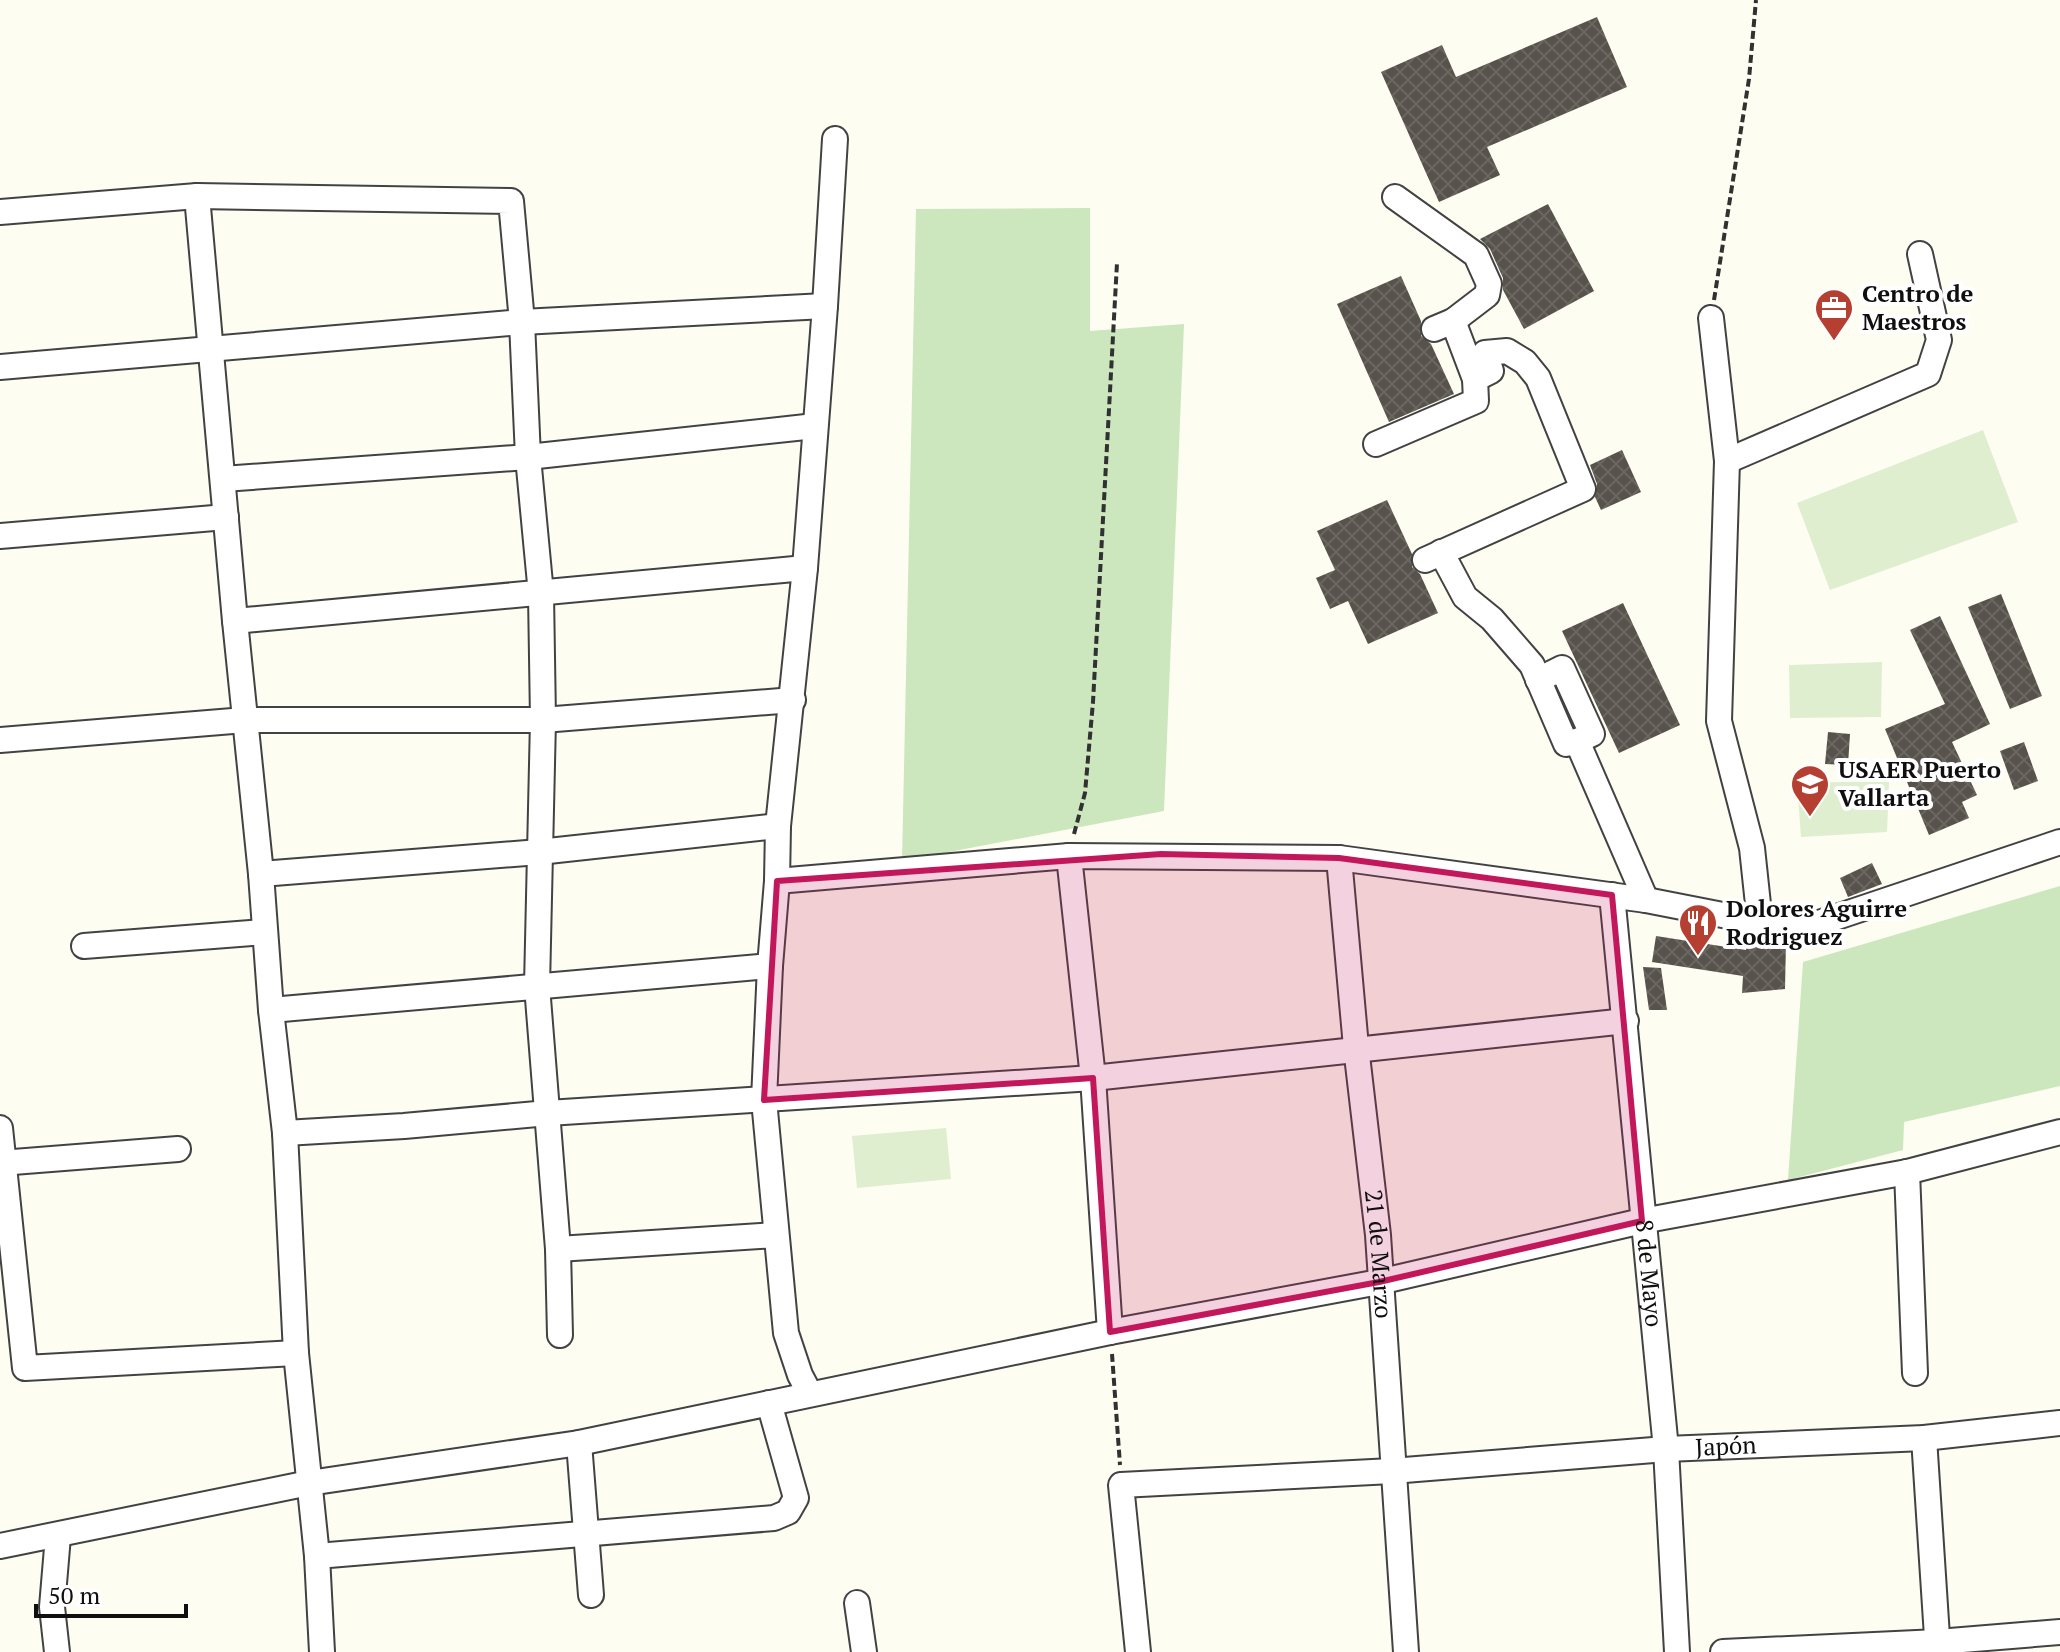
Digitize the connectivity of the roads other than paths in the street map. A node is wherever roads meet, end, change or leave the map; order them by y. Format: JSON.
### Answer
{"nodes":[{"id":1,"x":835,"y":139,"type":"dead end"},
{"id":2,"x":197,"y":196,"type":"junction"},
{"id":3,"x":1395,"y":197,"type":"dead end"},
{"id":4,"x":0,"y":212,"type":"edge"},
{"id":5,"x":1920,"y":254,"type":"dead end"},
{"id":6,"x":825,"y":306,"type":"junction"},
{"id":7,"x":1711,"y":318,"type":"road end"},
{"id":8,"x":522,"y":322,"type":"junction"},
{"id":9,"x":211,"y":348,"type":"junction"},
{"id":10,"x":1476,"y":364,"type":"junction"},
{"id":11,"x":0,"y":367,"type":"edge"},
{"id":12,"x":815,"y":426,"type":"junction"},
{"id":13,"x":1376,"y":444,"type":"dead end"},
{"id":14,"x":528,"y":457,"type":"junction"},
{"id":15,"x":1727,"y":461,"type":"junction"},
{"id":16,"x":223,"y":479,"type":"junction"},
{"id":17,"x":226,"y":517,"type":"junction"},
{"id":18,"x":0,"y":536,"type":"edge"},
{"id":19,"x":805,"y":568,"type":"junction"},
{"id":20,"x":541,"y":594,"type":"junction"},
{"id":21,"x":235,"y":621,"type":"junction"},
{"id":22,"x":793,"y":700,"type":"junction"},
{"id":23,"x":245,"y":720,"type":"junction"},
{"id":24,"x":543,"y":720,"type":"junction"},
{"id":25,"x":0,"y":740,"type":"edge"},
{"id":26,"x":778,"y":826,"type":"junction"},
{"id":27,"x":2060,"y":842,"type":"edge"},
{"id":28,"x":539,"y":852,"type":"junction"},
{"id":29,"x":1069,"y":856,"type":"junction"},
{"id":30,"x":1339,"y":858,"type":"junction"},
{"id":31,"x":261,"y":874,"type":"junction"},
{"id":32,"x":777,"y":881,"type":"junction"},
{"id":33,"x":1612,"y":895,"type":"junction"},
{"id":34,"x":1646,"y":900,"type":"junction"},
{"id":35,"x":1760,"y":923,"type":"junction"},
{"id":36,"x":264,"y":932,"type":"junction"},
{"id":37,"x":84,"y":946,"type":"dead end"},
{"id":38,"x":770,"y":966,"type":"junction"},
{"id":39,"x":537,"y":986,"type":"junction"},
{"id":40,"x":271,"y":1010,"type":"junction"},
{"id":41,"x":1626,"y":1021,"type":"junction"},
{"id":42,"x":1356,"y":1047,"type":"junction"},
{"id":43,"x":1093,"y":1078,"type":"junction"},
{"id":44,"x":764,"y":1100,"type":"junction"},
{"id":45,"x":548,"y":1113,"type":"junction"},
{"id":46,"x":0,"y":1128,"type":"edge"},
{"id":47,"x":2060,"y":1132,"type":"edge"},
{"id":48,"x":285,"y":1133,"type":"junction"},
{"id":49,"x":178,"y":1149,"type":"dead end"},
{"id":50,"x":2,"y":1163,"type":"edge"},
{"id":51,"x":1907,"y":1172,"type":"junction"},
{"id":52,"x":1642,"y":1221,"type":"junction"},
{"id":53,"x":776,"y":1235,"type":"junction"},
{"id":54,"x":558,"y":1249,"type":"junction"},
{"id":55,"x":1379,"y":1282,"type":"junction"},
{"id":56,"x":1110,"y":1332,"type":"junction"},
{"id":57,"x":560,"y":1335,"type":"dead end"},
{"id":58,"x":296,"y":1353,"type":"junction"},
{"id":59,"x":1915,"y":1373,"type":"dead end"},
{"id":60,"x":810,"y":1394,"type":"junction"},
{"id":61,"x":769,"y":1403,"type":"junction"},
{"id":62,"x":2060,"y":1423,"type":"edge"},
{"id":63,"x":1924,"y":1438,"type":"junction"},
{"id":64,"x":579,"y":1443,"type":"junction"},
{"id":65,"x":1666,"y":1449,"type":"junction"},
{"id":66,"x":1392,"y":1471,"type":"junction"},
{"id":67,"x":309,"y":1483,"type":"junction"},
{"id":68,"x":587,"y":1531,"type":"junction"},
{"id":69,"x":58,"y":1536,"type":"junction"},
{"id":70,"x":0,"y":1546,"type":"edge"},
{"id":71,"x":317,"y":1556,"type":"junction"},
{"id":72,"x":591,"y":1595,"type":"dead end"},
{"id":73,"x":857,"y":1603,"type":"dead end"},
{"id":74,"x":2060,"y":1632,"type":"edge"},
{"id":75,"x":1938,"y":1647,"type":"edge"},
{"id":76,"x":57,"y":1652,"type":"edge"},
{"id":77,"x":322,"y":1652,"type":"edge"},
{"id":78,"x":864,"y":1652,"type":"edge"},
{"id":79,"x":1138,"y":1652,"type":"edge"},
{"id":80,"x":1406,"y":1652,"type":"edge"},
{"id":81,"x":1677,"y":1652,"type":"edge"},
{"id":82,"x":1723,"y":1652,"type":"edge"}],
"edges":[{"from":1,"to":6,"type":"street"},
{"from":2,"to":4,"type":"street"},
{"from":2,"to":8,"type":"street"},
{"from":2,"to":9,"type":"street"},
{"from":3,"to":10,"type":"street"},
{"from":5,"to":15,"type":"street"},
{"from":6,"to":8,"type":"street"},
{"from":6,"to":12,"type":"street"},
{"from":7,"to":15,"type":"street"},
{"from":8,"to":9,"type":"street"},
{"from":8,"to":14,"type":"street"},
{"from":9,"to":11,"type":"street"},
{"from":9,"to":16,"type":"street"},
{"from":10,"to":13,"type":"street"},
{"from":10,"to":34,"type":"street"},
{"from":12,"to":14,"type":"street"},
{"from":12,"to":19,"type":"street"},
{"from":14,"to":16,"type":"street"},
{"from":14,"to":20,"type":"street"},
{"from":15,"to":35,"type":"street"},
{"from":16,"to":17,"type":"street"},
{"from":17,"to":18,"type":"street"},
{"from":17,"to":21,"type":"street"},
{"from":19,"to":20,"type":"street"},
{"from":19,"to":22,"type":"street"},
{"from":20,"to":21,"type":"street"},
{"from":20,"to":24,"type":"street"},
{"from":21,"to":23,"type":"street"},
{"from":22,"to":24,"type":"street"},
{"from":22,"to":26,"type":"street"},
{"from":23,"to":24,"type":"street"},
{"from":23,"to":25,"type":"street"},
{"from":23,"to":31,"type":"street"},
{"from":24,"to":28,"type":"street"},
{"from":26,"to":28,"type":"street"},
{"from":26,"to":32,"type":"street"},
{"from":27,"to":35,"type":"street"},
{"from":28,"to":31,"type":"street"},
{"from":28,"to":39,"type":"street"},
{"from":29,"to":30,"type":"street"},
{"from":29,"to":32,"type":"street"},
{"from":29,"to":43,"type":"street"},
{"from":30,"to":33,"type":"street"},
{"from":30,"to":42,"type":"street","name":"21 de Marzo"},
{"from":31,"to":36,"type":"street"},
{"from":32,"to":38,"type":"street"},
{"from":33,"to":34,"type":"street"},
{"from":33,"to":41,"type":"street","name":"8 de Mayo"},
{"from":34,"to":35,"type":"street"},
{"from":36,"to":37,"type":"street"},
{"from":36,"to":40,"type":"street"},
{"from":38,"to":39,"type":"street"},
{"from":38,"to":44,"type":"street"},
{"from":39,"to":40,"type":"street"},
{"from":39,"to":45,"type":"street"},
{"from":40,"to":48,"type":"street"},
{"from":41,"to":42,"type":"street"},
{"from":41,"to":52,"type":"street","name":"8 de Mayo"},
{"from":42,"to":43,"type":"street"},
{"from":42,"to":55,"type":"street","name":"21 de Marzo"},
{"from":43,"to":44,"type":"street"},
{"from":43,"to":56,"type":"street"},
{"from":44,"to":45,"type":"street"},
{"from":44,"to":53,"type":"street"},
{"from":45,"to":48,"type":"street"},
{"from":45,"to":54,"type":"street"},
{"from":46,"to":50,"type":"street"},
{"from":47,"to":51,"type":"street"},
{"from":48,"to":58,"type":"street"},
{"from":49,"to":50,"type":"street"},
{"from":50,"to":58,"type":"street"},
{"from":51,"to":52,"type":"street"},
{"from":51,"to":59,"type":"street"},
{"from":52,"to":55,"type":"street"},
{"from":52,"to":65,"type":"street","name":"8 de Mayo"},
{"from":53,"to":54,"type":"street"},
{"from":53,"to":60,"type":"street"},
{"from":54,"to":57,"type":"street"},
{"from":55,"to":56,"type":"street"},
{"from":55,"to":66,"type":"street","name":"21 de Marzo"},
{"from":56,"to":60,"type":"street"},
{"from":58,"to":67,"type":"street"},
{"from":60,"to":61,"type":"street"},
{"from":61,"to":64,"type":"street"},
{"from":61,"to":68,"type":"street"},
{"from":62,"to":63,"type":"street","name":"Japón"},
{"from":63,"to":65,"type":"street","name":"Japón"},
{"from":63,"to":75,"type":"street"},
{"from":64,"to":67,"type":"street"},
{"from":64,"to":68,"type":"street"},
{"from":65,"to":66,"type":"street","name":"Japón"},
{"from":65,"to":81,"type":"street","name":"8 de Mayo"},
{"from":66,"to":79,"type":"street","name":"Japón"},
{"from":66,"to":80,"type":"street","name":"21 de Marzo"},
{"from":67,"to":69,"type":"street"},
{"from":67,"to":71,"type":"street"},
{"from":68,"to":71,"type":"street"},
{"from":68,"to":72,"type":"street"},
{"from":69,"to":70,"type":"street"},
{"from":69,"to":76,"type":"street"},
{"from":71,"to":77,"type":"street"},
{"from":73,"to":78,"type":"street"},
{"from":74,"to":75,"type":"street"},
{"from":75,"to":82,"type":"street"}]}
